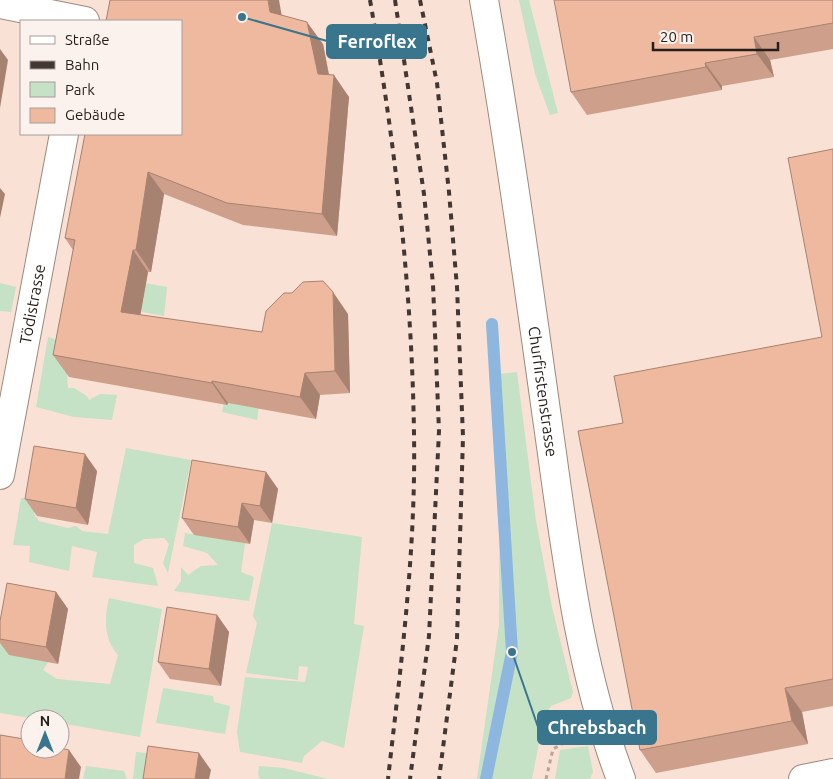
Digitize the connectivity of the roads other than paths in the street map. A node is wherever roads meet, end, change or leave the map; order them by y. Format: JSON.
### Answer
{"nodes":[{"id":1,"x":484,"y":0,"type":"edge"},
{"id":2,"x":0,"y":4,"type":"edge"},
{"id":3,"x":81,"y":20,"type":"edge"},
{"id":4,"x":64,"y":135,"type":"edge"},
{"id":5,"x":7,"y":398,"type":"edge"},
{"id":6,"x":0,"y":475,"type":"edge"},
{"id":7,"x":833,"y":774,"type":"edge"},
{"id":8,"x":621,"y":779,"type":"edge"},
{"id":9,"x":803,"y":779,"type":"edge"}],
"edges":[{"from":1,"to":8,"type":"street","name":"Churfirstenstrasse"},
{"from":2,"to":3,"type":"street"},
{"from":4,"to":5,"type":"street","name":"Tödistrasse"},
{"from":5,"to":6,"type":"street","name":"Tödistrasse"},
{"from":7,"to":9,"type":"street"}]}
